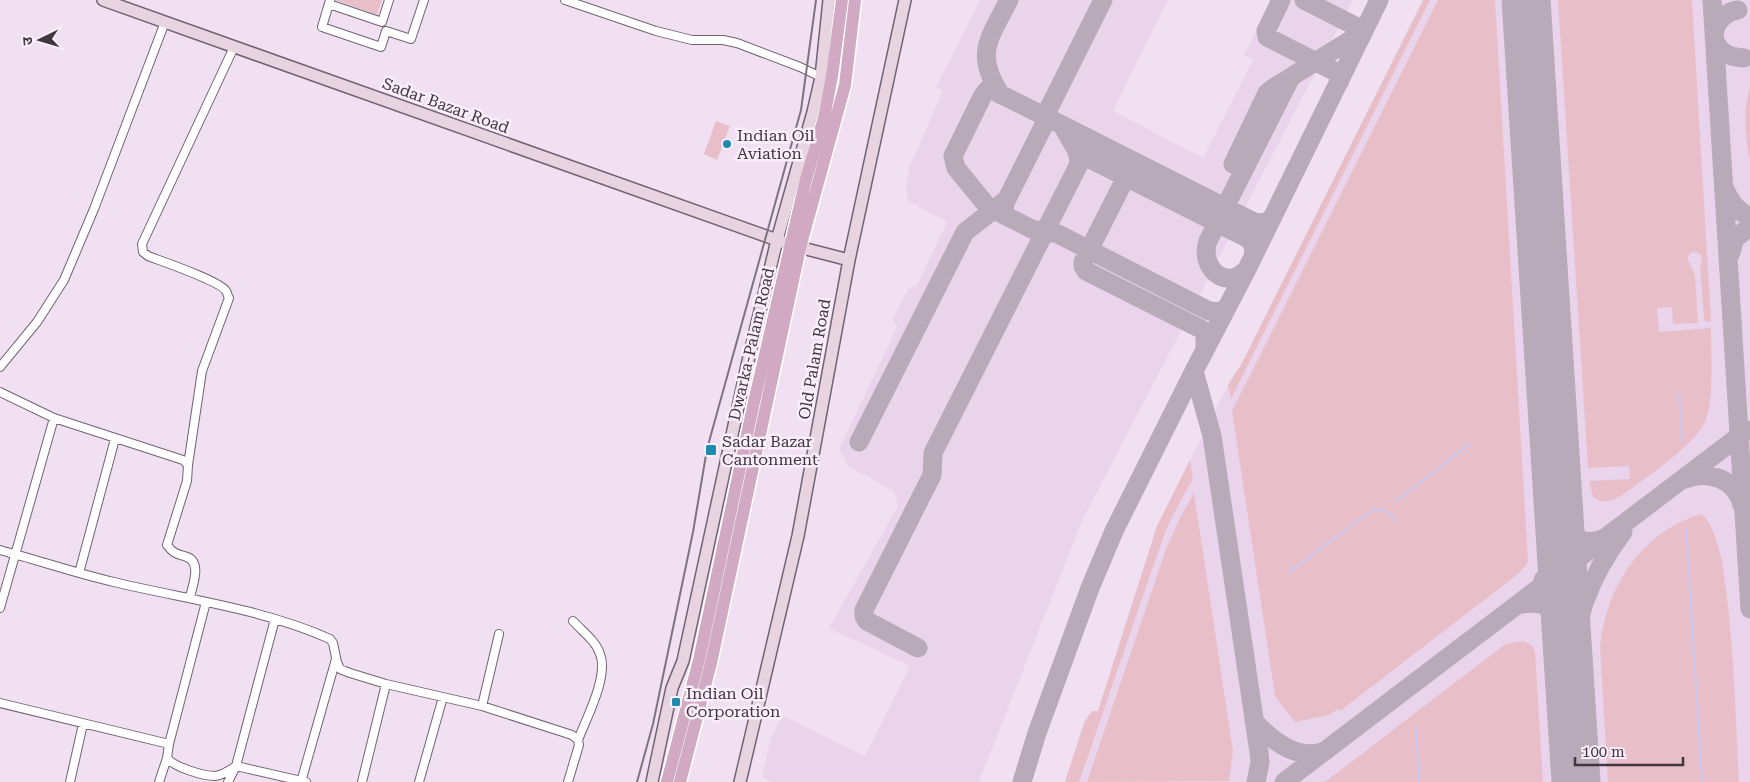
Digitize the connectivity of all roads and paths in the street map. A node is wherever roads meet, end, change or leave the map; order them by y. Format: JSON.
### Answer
{"nodes":[{"id":1,"x":103,"y":0,"type":"edge"},
{"id":2,"x":390,"y":0,"type":"edge"},
{"id":3,"x":424,"y":0,"type":"edge"},
{"id":4,"x":565,"y":0,"type":"edge"},
{"id":5,"x":829,"y":0,"type":"edge"},
{"id":6,"x":842,"y":0,"type":"edge"},
{"id":7,"x":855,"y":0,"type":"edge"},
{"id":8,"x":906,"y":0,"type":"edge"},
{"id":9,"x":330,"y":2,"type":"edge"},
{"id":10,"x":165,"y":22,"type":"junction"},
{"id":11,"x":382,"y":22,"type":"junction"},
{"id":12,"x":386,"y":31,"type":"junction"},
{"id":13,"x":234,"y":47,"type":"junction"},
{"id":14,"x":821,"y":77,"type":"junction"},
{"id":15,"x":777,"y":240,"type":"junction"},
{"id":16,"x":796,"y":247,"type":"junction"},
{"id":17,"x":849,"y":260,"type":"junction"},
{"id":18,"x":0,"y":367,"type":"edge"},
{"id":19,"x":0,"y":392,"type":"edge"},
{"id":20,"x":54,"y":418,"type":"junction"},
{"id":21,"x":115,"y":439,"type":"junction"},
{"id":22,"x":188,"y":465,"type":"junction"},
{"id":23,"x":0,"y":550,"type":"edge"},
{"id":24,"x":15,"y":554,"type":"junction"},
{"id":25,"x":79,"y":573,"type":"junction"},
{"id":26,"x":190,"y":597,"type":"junction"},
{"id":27,"x":206,"y":602,"type":"junction"},
{"id":28,"x":0,"y":608,"type":"edge"},
{"id":29,"x":275,"y":619,"type":"junction"},
{"id":30,"x":573,"y":621,"type":"dead end"},
{"id":31,"x":499,"y":634,"type":"dead end"},
{"id":32,"x":336,"y":657,"type":"junction"},
{"id":33,"x":386,"y":684,"type":"junction"},
{"id":34,"x":443,"y":697,"type":"junction"},
{"id":35,"x":0,"y":706,"type":"edge"},
{"id":36,"x":482,"y":706,"type":"junction"},
{"id":37,"x":83,"y":724,"type":"junction"},
{"id":38,"x":578,"y":740,"type":"junction"},
{"id":39,"x":169,"y":744,"type":"junction"},
{"id":40,"x":166,"y":758,"type":"junction"},
{"id":41,"x":236,"y":766,"type":"junction"},
{"id":42,"x":70,"y":782,"type":"edge"},
{"id":43,"x":159,"y":782,"type":"edge"},
{"id":44,"x":228,"y":782,"type":"edge"},
{"id":45,"x":303,"y":782,"type":"edge"},
{"id":46,"x":362,"y":782,"type":"edge"},
{"id":47,"x":419,"y":782,"type":"edge"},
{"id":48,"x":568,"y":782,"type":"edge"},
{"id":49,"x":652,"y":782,"type":"edge"},
{"id":50,"x":667,"y":782,"type":"edge"},
{"id":51,"x":680,"y":782,"type":"edge"},
{"id":52,"x":740,"y":782,"type":"edge"}],
"edges":[{"from":1,"to":10,"type":"street","name":"Sadar Bazar Road"},
{"from":2,"to":11,"type":"street"},
{"from":3,"to":12,"type":"street"},
{"from":4,"to":14,"type":"street"},
{"from":5,"to":14,"type":"street"},
{"from":6,"to":16,"type":"main road","name":"Dwarka-Palam Road"},
{"from":7,"to":16,"type":"main road"},
{"from":8,"to":17,"type":"street","name":"Old Palam Road"},
{"from":9,"to":11,"type":"street"},
{"from":9,"to":12,"type":"street"},
{"from":10,"to":13,"type":"street","name":"Sadar Bazar Road"},
{"from":10,"to":18,"type":"street"},
{"from":11,"to":12,"type":"street"},
{"from":13,"to":15,"type":"street","name":"Sadar Bazar Road"},
{"from":13,"to":22,"type":"street"},
{"from":14,"to":15,"type":"street"},
{"from":15,"to":16,"type":"street","name":"Sadar Bazar Road"},
{"from":15,"to":49,"type":"street"},
{"from":16,"to":17,"type":"street","name":"Sadar Bazar Road"},
{"from":16,"to":50,"type":"main road","name":"Dwarka-Palam Road"},
{"from":16,"to":51,"type":"main road","name":"Dwarka-Palam Road"},
{"from":17,"to":52,"type":"street","name":"Old Palam Road"},
{"from":19,"to":20,"type":"street"},
{"from":20,"to":21,"type":"street"},
{"from":20,"to":24,"type":"street"},
{"from":21,"to":22,"type":"street"},
{"from":21,"to":25,"type":"street"},
{"from":22,"to":26,"type":"street"},
{"from":23,"to":24,"type":"street"},
{"from":24,"to":25,"type":"street"},
{"from":24,"to":28,"type":"street"},
{"from":25,"to":26,"type":"street"},
{"from":26,"to":27,"type":"street"},
{"from":27,"to":29,"type":"street"},
{"from":27,"to":39,"type":"street"},
{"from":29,"to":32,"type":"street"},
{"from":29,"to":41,"type":"street"},
{"from":30,"to":38,"type":"street"},
{"from":31,"to":36,"type":"street"},
{"from":32,"to":33,"type":"street"},
{"from":32,"to":45,"type":"street"},
{"from":33,"to":34,"type":"street"},
{"from":33,"to":46,"type":"street"},
{"from":34,"to":36,"type":"street"},
{"from":34,"to":47,"type":"street"},
{"from":35,"to":37,"type":"street"},
{"from":36,"to":38,"type":"street"},
{"from":37,"to":39,"type":"street"},
{"from":37,"to":42,"type":"street"},
{"from":38,"to":48,"type":"street"},
{"from":39,"to":40,"type":"street"},
{"from":40,"to":41,"type":"street"},
{"from":40,"to":43,"type":"street"},
{"from":41,"to":44,"type":"street"},
{"from":41,"to":45,"type":"street"}]}
